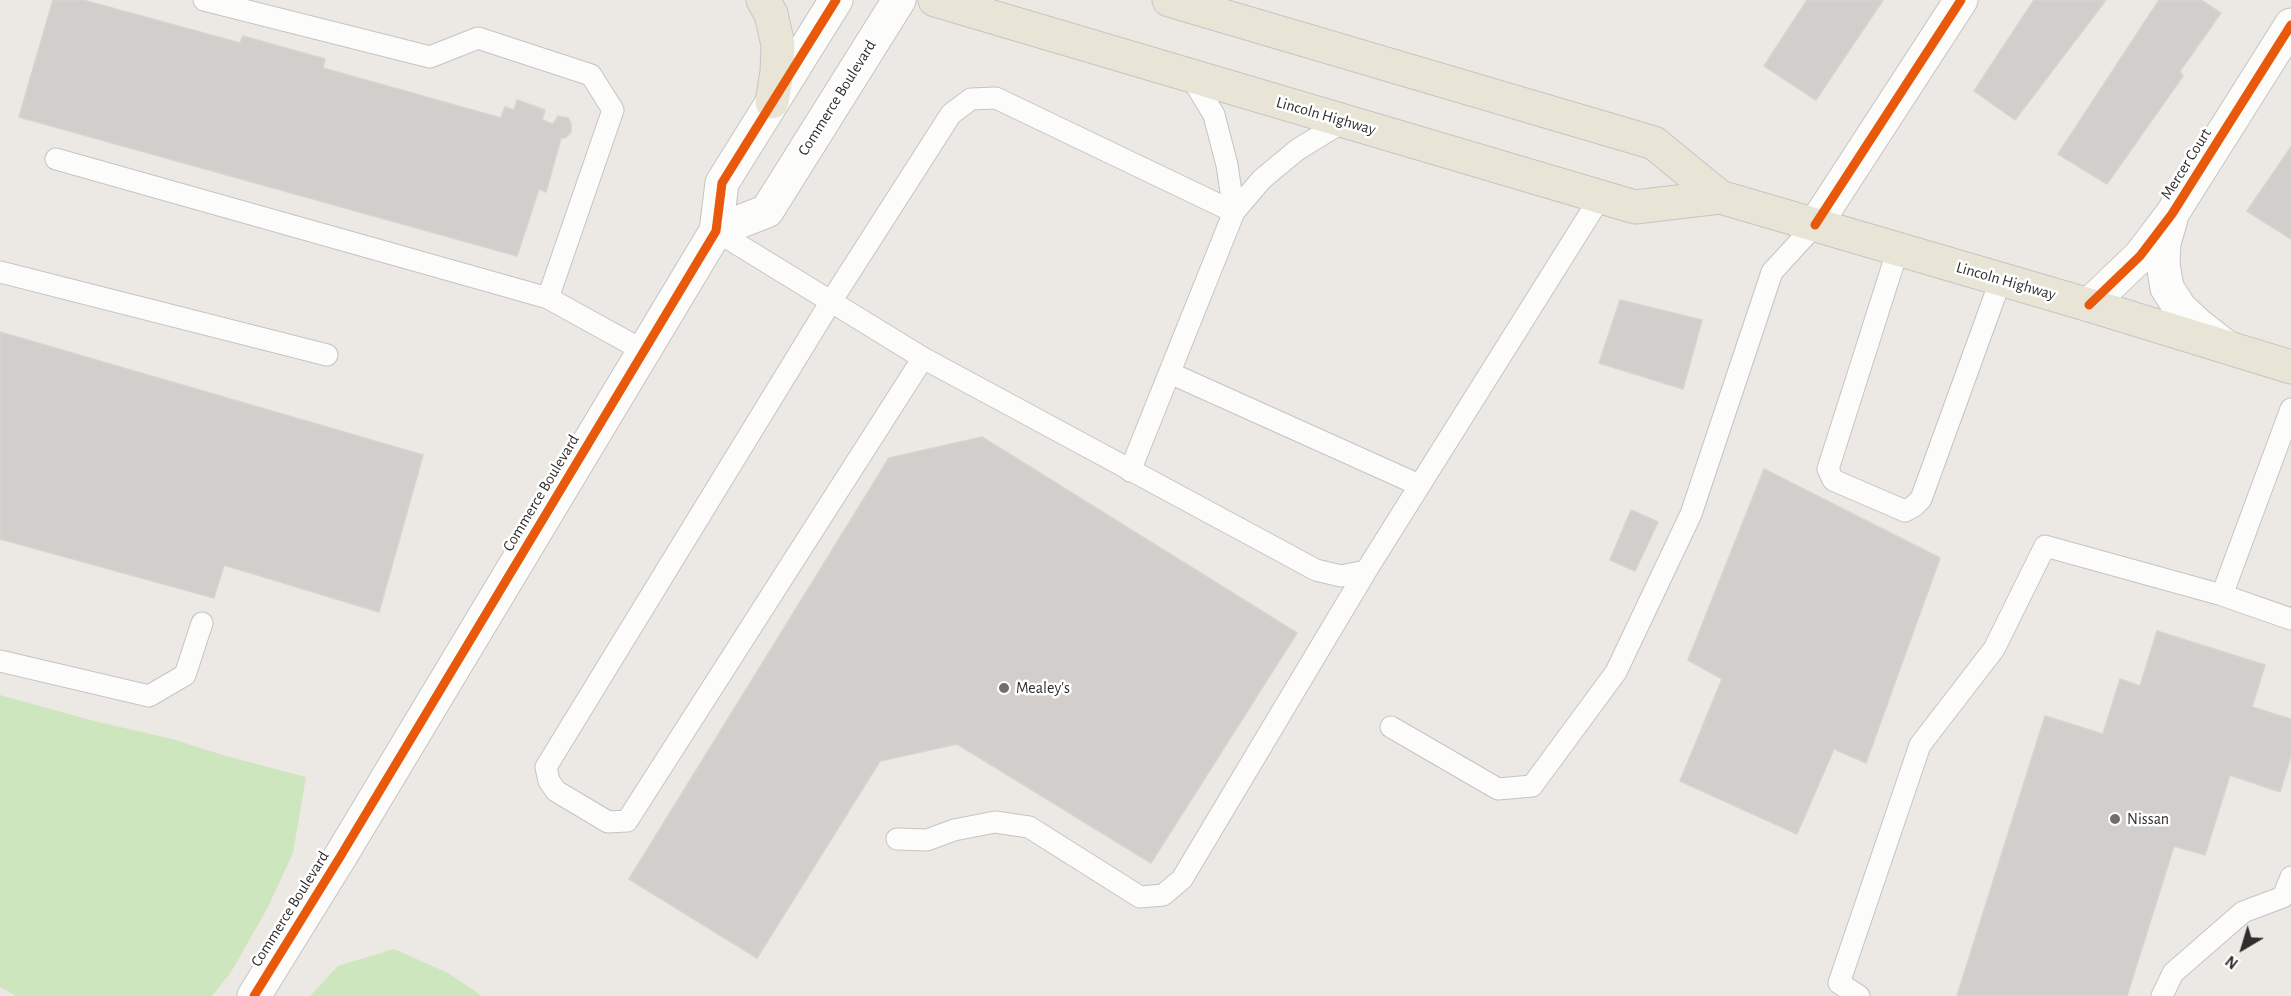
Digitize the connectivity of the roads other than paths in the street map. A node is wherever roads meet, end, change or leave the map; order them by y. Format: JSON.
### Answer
{"nodes":[{"id":1,"x":204,"y":0,"type":"edge"},
{"id":2,"x":763,"y":0,"type":"edge"},
{"id":3,"x":836,"y":0,"type":"edge"},
{"id":4,"x":899,"y":0,"type":"edge"},
{"id":5,"x":935,"y":0,"type":"edge"},
{"id":6,"x":1169,"y":0,"type":"edge"},
{"id":7,"x":1961,"y":0,"type":"edge"},
{"id":8,"x":2291,"y":25,"type":"edge"},
{"id":9,"x":1190,"y":75,"type":"junction"},
{"id":10,"x":772,"y":102,"type":"junction"},
{"id":11,"x":1344,"y":121,"type":"junction"},
{"id":12,"x":56,"y":159,"type":"dead end"},
{"id":13,"x":1601,"y":196,"type":"junction"},
{"id":14,"x":1720,"y":197,"type":"junction"},
{"id":15,"x":1234,"y":212,"type":"junction"},
{"id":16,"x":2172,"y":214,"type":"junction"},
{"id":17,"x":1815,"y":225,"type":"junction"},
{"id":18,"x":716,"y":231,"type":"junction"},
{"id":19,"x":1898,"y":249,"type":"junction"},
{"id":20,"x":0,"y":272,"type":"edge"},
{"id":21,"x":2001,"y":279,"type":"junction"},
{"id":22,"x":548,"y":298,"type":"junction"},
{"id":23,"x":830,"y":303,"type":"junction"},
{"id":24,"x":2089,"y":305,"type":"junction"},
{"id":25,"x":2225,"y":346,"type":"junction"},
{"id":26,"x":644,"y":351,"type":"junction"},
{"id":27,"x":327,"y":355,"type":"dead end"},
{"id":28,"x":923,"y":358,"type":"junction"},
{"id":29,"x":2291,"y":367,"type":"edge"},
{"id":30,"x":1170,"y":373,"type":"junction"},
{"id":31,"x":2291,"y":409,"type":"edge"},
{"id":32,"x":1130,"y":471,"type":"junction"},
{"id":33,"x":1419,"y":485,"type":"junction"},
{"id":34,"x":1366,"y":571,"type":"junction"},
{"id":35,"x":2222,"y":595,"type":"junction"},
{"id":36,"x":2291,"y":619,"type":"edge"},
{"id":37,"x":202,"y":622,"type":"dead end"},
{"id":38,"x":0,"y":661,"type":"edge"},
{"id":39,"x":1391,"y":728,"type":"dead end"},
{"id":40,"x":897,"y":839,"type":"dead end"},
{"id":41,"x":2291,"y":877,"type":"edge"},
{"id":42,"x":254,"y":996,"type":"edge"},
{"id":43,"x":1858,"y":996,"type":"edge"},
{"id":44,"x":2162,"y":996,"type":"edge"}],
"edges":[{"from":1,"to":22,"type":"lane"},
{"from":2,"to":10,"type":"main road"},
{"from":3,"to":10,"type":"street","name":"Commerce Boulevard"},
{"from":4,"to":18,"type":"street","name":"Commerce Boulevard"},
{"from":5,"to":9,"type":"main road","name":"Lincoln Highway"},
{"from":6,"to":14,"type":"main road","name":"Lincoln Highway"},
{"from":7,"to":17,"type":"street"},
{"from":8,"to":16,"type":"street","name":"Mercer Court"},
{"from":9,"to":11,"type":"main road","name":"Lincoln Highway"},
{"from":9,"to":15,"type":"lane"},
{"from":10,"to":18,"type":"street","name":"Commerce Boulevard"},
{"from":11,"to":13,"type":"main road","name":"Lincoln Highway"},
{"from":11,"to":15,"type":"lane"},
{"from":12,"to":22,"type":"lane"},
{"from":13,"to":14,"type":"main road","name":"Lincoln Highway"},
{"from":13,"to":33,"type":"lane"},
{"from":14,"to":17,"type":"main road","name":"Lincoln Highway"},
{"from":15,"to":23,"type":"lane"},
{"from":15,"to":30,"type":"lane"},
{"from":16,"to":24,"type":"street","name":"Mercer Court"},
{"from":16,"to":25,"type":"street","name":"Mercer Court"},
{"from":17,"to":19,"type":"main road","name":"Lincoln Highway"},
{"from":17,"to":39,"type":"lane"},
{"from":18,"to":23,"type":"lane"},
{"from":18,"to":26,"type":"street","name":"Commerce Boulevard"},
{"from":19,"to":21,"type":"main road","name":"Lincoln Highway"},
{"from":19,"to":21,"type":"lane"},
{"from":20,"to":27,"type":"lane"},
{"from":21,"to":24,"type":"main road","name":"Lincoln Highway"},
{"from":22,"to":26,"type":"lane"},
{"from":23,"to":28,"type":"lane"},
{"from":23,"to":28,"type":"lane"},
{"from":24,"to":25,"type":"main road","name":"Lincoln Highway"},
{"from":25,"to":29,"type":"main road","name":"Lincoln Highway"},
{"from":26,"to":42,"type":"street","name":"Commerce Boulevard"},
{"from":28,"to":32,"type":"lane"},
{"from":30,"to":32,"type":"lane"},
{"from":30,"to":33,"type":"lane"},
{"from":31,"to":35,"type":"lane"},
{"from":32,"to":34,"type":"lane"},
{"from":33,"to":34,"type":"lane"},
{"from":34,"to":40,"type":"lane"},
{"from":35,"to":36,"type":"lane"},
{"from":35,"to":43,"type":"lane"},
{"from":37,"to":38,"type":"lane"},
{"from":41,"to":44,"type":"lane"}]}
